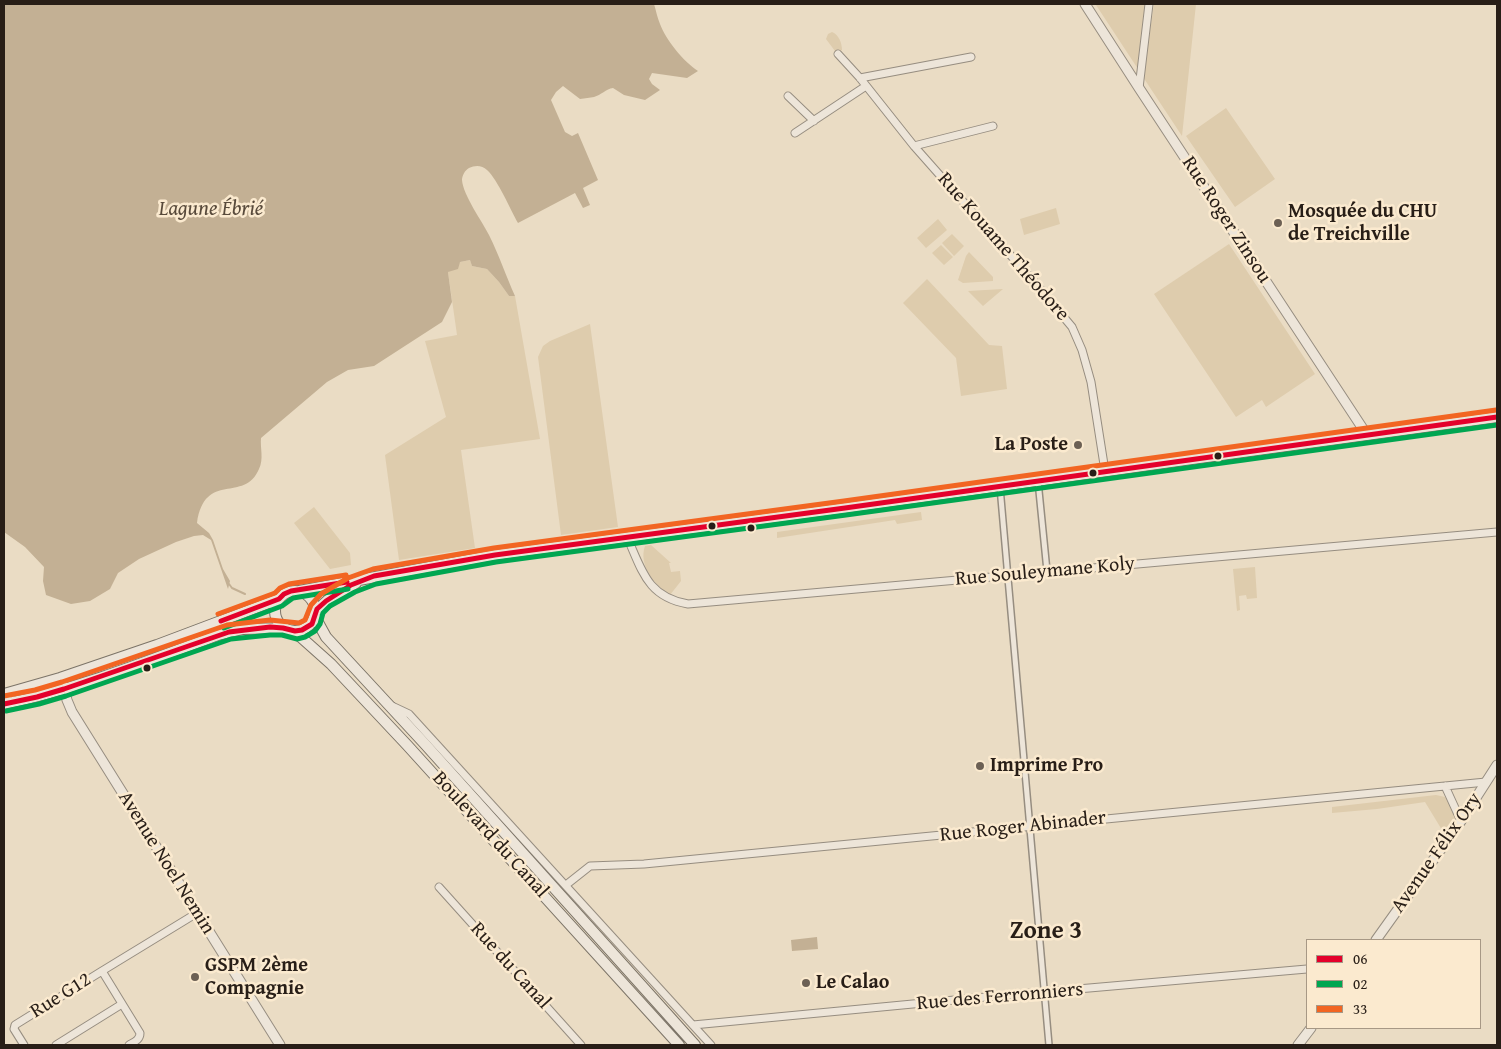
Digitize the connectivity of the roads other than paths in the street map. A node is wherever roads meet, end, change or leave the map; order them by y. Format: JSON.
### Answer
{"nodes":[{"id":1,"x":1085,"y":4,"type":"edge"},
{"id":2,"x":1149,"y":4,"type":"edge"},
{"id":3,"x":838,"y":54,"type":"dead end"},
{"id":4,"x":970,"y":57,"type":"dead end"},
{"id":5,"x":860,"y":78,"type":"junction"},
{"id":6,"x":866,"y":86,"type":"junction"},
{"id":7,"x":1139,"y":88,"type":"junction"},
{"id":8,"x":788,"y":96,"type":"dead end"},
{"id":9,"x":814,"y":121,"type":"junction"},
{"id":10,"x":993,"y":126,"type":"dead end"},
{"id":11,"x":795,"y":133,"type":"dead end"},
{"id":12,"x":914,"y":146,"type":"junction"},
{"id":13,"x":1497,"y":417,"type":"edge"},
{"id":14,"x":1367,"y":435,"type":"junction"},
{"id":15,"x":1105,"y":471,"type":"junction"},
{"id":16,"x":1038,"y":481,"type":"junction"},
{"id":17,"x":1000,"y":487,"type":"junction"},
{"id":18,"x":1497,"y":532,"type":"edge"},
{"id":19,"x":627,"y":537,"type":"junction"},
{"id":20,"x":1047,"y":571,"type":"junction"},
{"id":21,"x":1008,"y":575,"type":"junction"},
{"id":22,"x":364,"y":579,"type":"junction"},
{"id":23,"x":298,"y":591,"type":"junction"},
{"id":24,"x":279,"y":599,"type":"junction"},
{"id":25,"x":315,"y":614,"type":"junction"},
{"id":26,"x":289,"y":630,"type":"junction"},
{"id":27,"x":60,"y":678,"type":"junction"},
{"id":28,"x":64,"y":689,"type":"junction"},
{"id":29,"x":4,"y":694,"type":"edge"},
{"id":30,"x":4,"y":704,"type":"edge"},
{"id":31,"x":387,"y":704,"type":"junction"},
{"id":32,"x":1497,"y":765,"type":"edge"},
{"id":33,"x":1486,"y":782,"type":"junction"},
{"id":34,"x":1445,"y":786,"type":"junction"},
{"id":35,"x":1461,"y":821,"type":"junction"},
{"id":36,"x":1030,"y":826,"type":"junction"},
{"id":37,"x":566,"y":886,"type":"junction"},
{"id":38,"x":439,"y":887,"type":"dead end"},
{"id":39,"x":197,"y":913,"type":"junction"},
{"id":40,"x":1377,"y":939,"type":"edge"},
{"id":41,"x":1306,"y":969,"type":"edge"},
{"id":42,"x":102,"y":971,"type":"junction"},
{"id":43,"x":1044,"y":993,"type":"junction"},
{"id":44,"x":122,"y":1004,"type":"junction"},
{"id":45,"x":693,"y":1025,"type":"junction"},
{"id":46,"x":1310,"y":1029,"type":"edge"},
{"id":47,"x":24,"y":1045,"type":"edge"},
{"id":48,"x":56,"y":1045,"type":"edge"},
{"id":49,"x":129,"y":1045,"type":"edge"},
{"id":50,"x":280,"y":1045,"type":"edge"},
{"id":51,"x":580,"y":1045,"type":"edge"},
{"id":52,"x":679,"y":1045,"type":"edge"},
{"id":53,"x":695,"y":1045,"type":"edge"},
{"id":54,"x":711,"y":1045,"type":"edge"},
{"id":55,"x":1049,"y":1045,"type":"edge"},
{"id":56,"x":1298,"y":1045,"type":"edge"}],
"edges":[{"from":1,"to":7,"type":"street","name":"Rue Roger Zinsou"},
{"from":2,"to":7,"type":"street"},
{"from":3,"to":5,"type":"street","name":"Rue Kouame Théodore"},
{"from":4,"to":5,"type":"street"},
{"from":5,"to":6,"type":"street","name":"Rue Kouame Théodore"},
{"from":6,"to":9,"type":"street"},
{"from":6,"to":12,"type":"street","name":"Rue Kouame Théodore"},
{"from":7,"to":14,"type":"street","name":"Rue Roger Zinsou"},
{"from":8,"to":9,"type":"street"},
{"from":9,"to":11,"type":"street"},
{"from":10,"to":12,"type":"street"},
{"from":12,"to":15,"type":"street","name":"Rue Kouame Théodore"},
{"from":13,"to":14,"type":"main road"},
{"from":14,"to":15,"type":"main road"},
{"from":15,"to":16,"type":"main road"},
{"from":16,"to":17,"type":"main road"},
{"from":16,"to":20,"type":"street"},
{"from":17,"to":19,"type":"main road"},
{"from":17,"to":21,"type":"street"},
{"from":18,"to":20,"type":"street","name":"Rue Souleymane Koly"},
{"from":19,"to":21,"type":"street","name":"Rue Souleymane Koly"},
{"from":19,"to":22,"type":"main road"},
{"from":20,"to":21,"type":"street","name":"Rue Souleymane Koly"},
{"from":21,"to":36,"type":"street"},
{"from":22,"to":23,"type":"main road"},
{"from":22,"to":25,"type":"main road"},
{"from":23,"to":24,"type":"main road"},
{"from":23,"to":25,"type":"main road"},
{"from":24,"to":26,"type":"main road"},
{"from":24,"to":27,"type":"main road"},
{"from":25,"to":26,"type":"main road"},
{"from":25,"to":31,"type":"main road","name":"Boulevard du Canal"},
{"from":26,"to":28,"type":"main road"},
{"from":26,"to":52,"type":"main road","name":"Boulevard du Canal"},
{"from":27,"to":28,"type":"street","name":"Avenue Noel Nemin"},
{"from":27,"to":29,"type":"main road"},
{"from":28,"to":30,"type":"main road"},
{"from":28,"to":39,"type":"street","name":"Avenue Noel Nemin"},
{"from":31,"to":37,"type":"street","name":"Boulevard du Canal"},
{"from":31,"to":53,"type":"main road","name":"Boulevard du Canal"},
{"from":32,"to":33,"type":"street","name":"Avenue Félix Ory"},
{"from":33,"to":34,"type":"street","name":"Rue Roger Abinader"},
{"from":33,"to":35,"type":"street","name":"Avenue Félix Ory"},
{"from":34,"to":35,"type":"street"},
{"from":34,"to":36,"type":"street","name":"Rue Roger Abinader"},
{"from":35,"to":40,"type":"street","name":"Avenue Félix Ory"},
{"from":36,"to":37,"type":"street","name":"Rue Roger Abinader"},
{"from":36,"to":43,"type":"street"},
{"from":37,"to":45,"type":"street","name":"Boulevard du Canal"},
{"from":38,"to":51,"type":"street","name":"Rue du Canal"},
{"from":39,"to":42,"type":"street","name":"Rue G12"},
{"from":39,"to":50,"type":"street","name":"Avenue Noel Nemin"},
{"from":41,"to":43,"type":"street","name":"Rue des Ferronniers"},
{"from":42,"to":44,"type":"street","name":"Rue G12"},
{"from":42,"to":47,"type":"street","name":"Rue G12"},
{"from":43,"to":45,"type":"street","name":"Rue des Ferronniers"},
{"from":43,"to":55,"type":"street"},
{"from":44,"to":48,"type":"street","name":"Rue G12"},
{"from":44,"to":49,"type":"street","name":"Rue G12"},
{"from":45,"to":54,"type":"street","name":"Boulevard du Canal"},
{"from":46,"to":56,"type":"street"}]}
